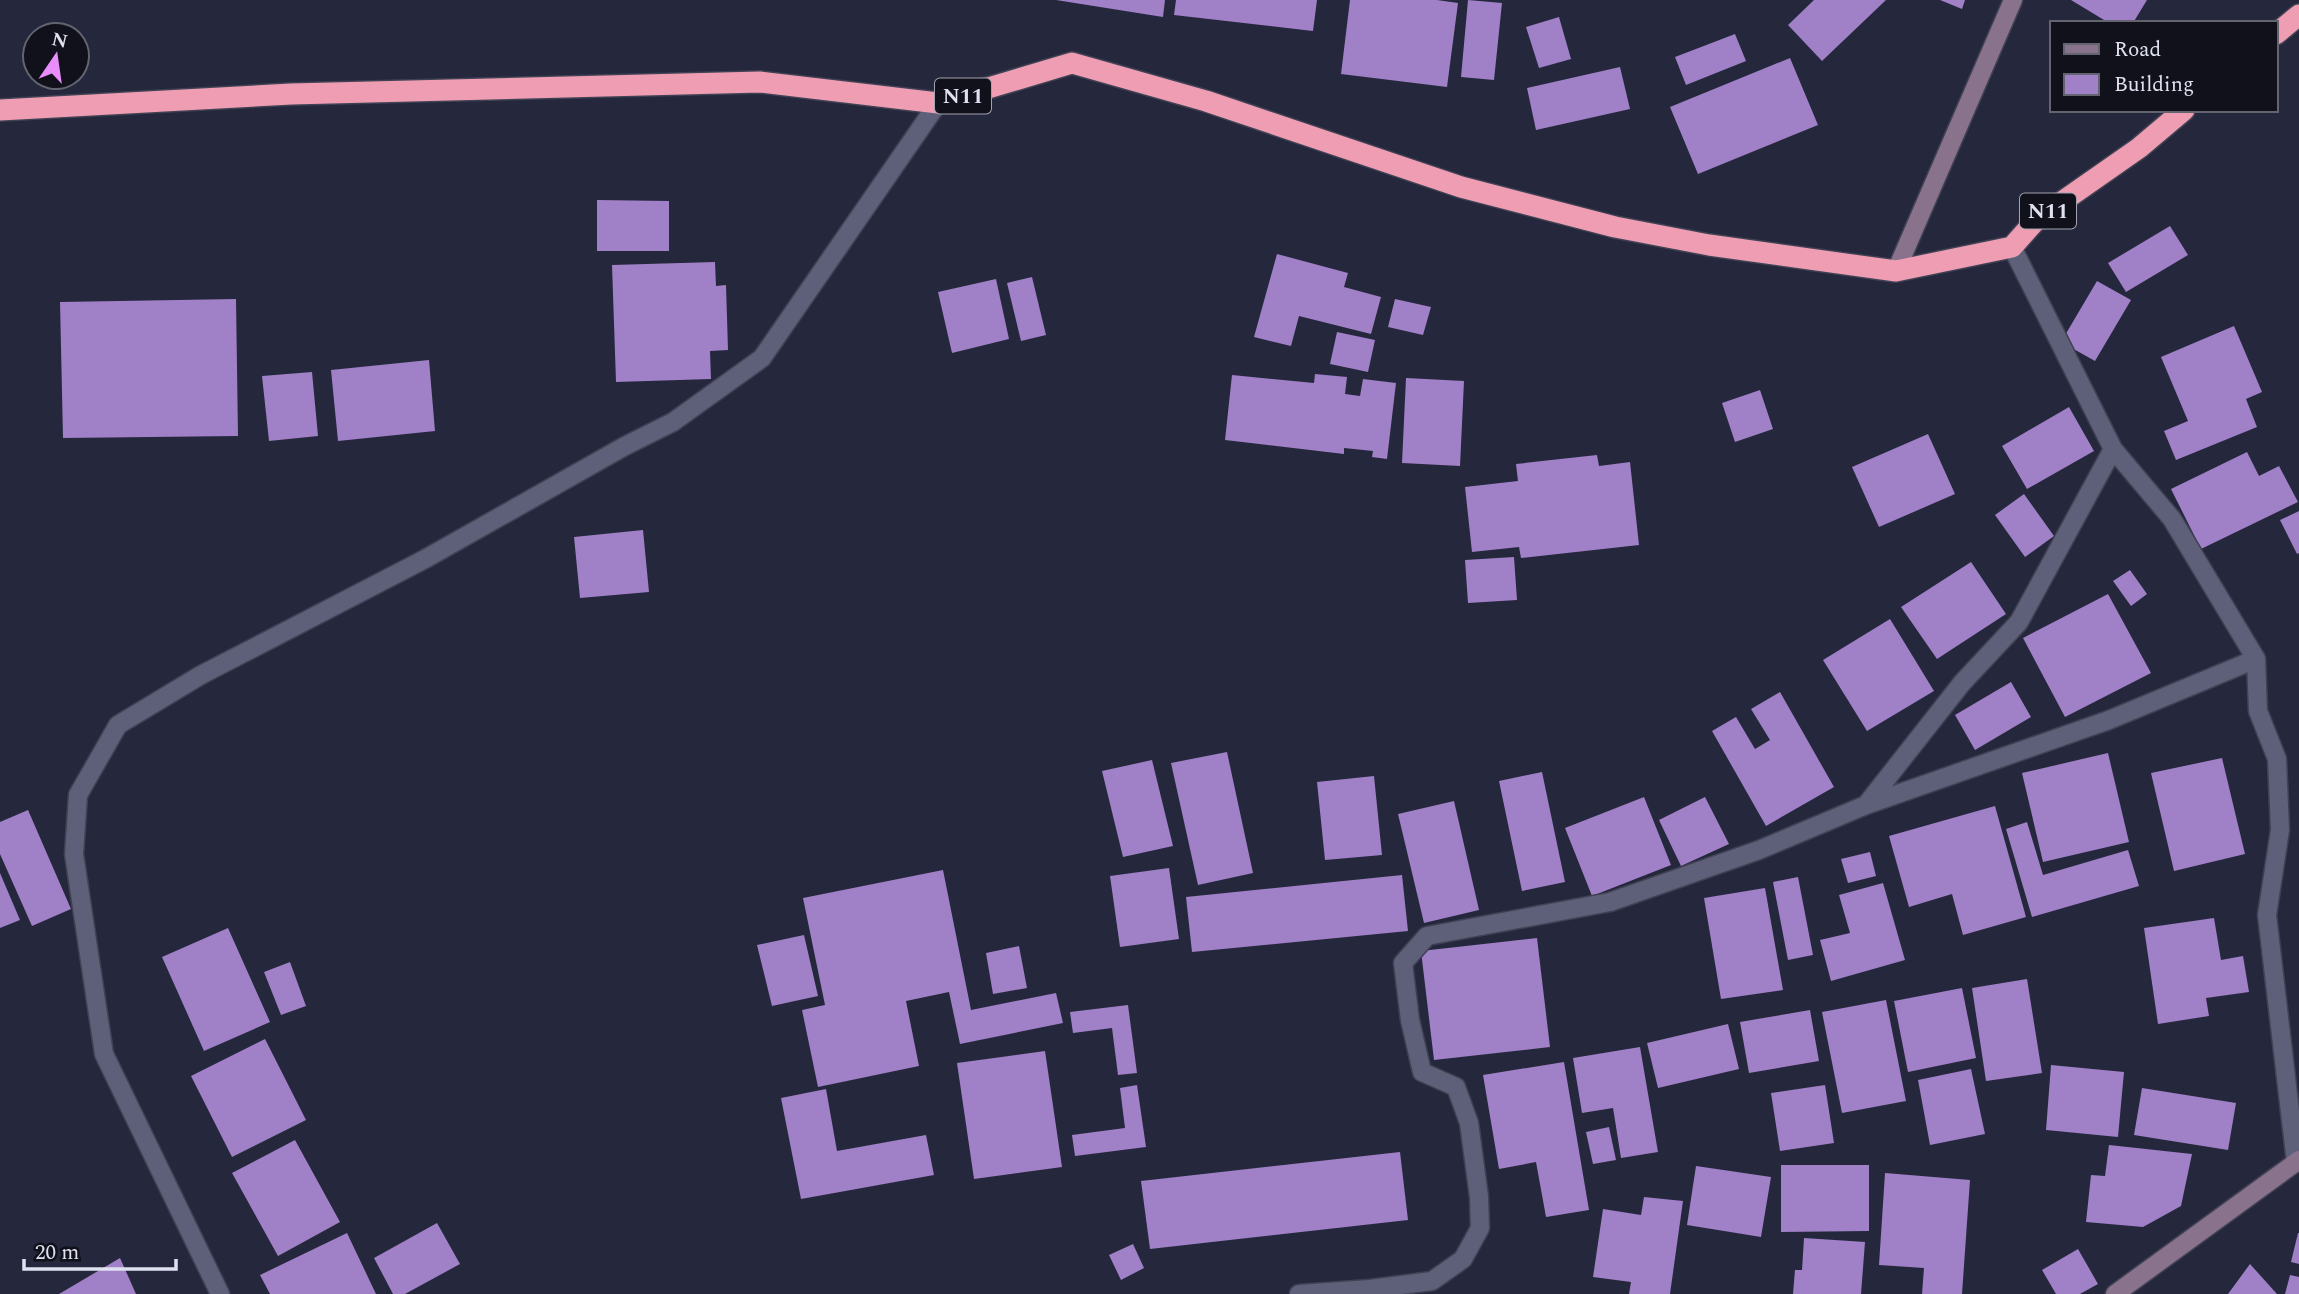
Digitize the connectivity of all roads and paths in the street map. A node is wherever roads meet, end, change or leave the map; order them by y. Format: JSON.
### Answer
{"nodes":[{"id":1,"x":2013,"y":0,"type":"edge"},
{"id":2,"x":2299,"y":15,"type":"edge"},
{"id":3,"x":2278,"y":32,"type":"edge"},
{"id":4,"x":938,"y":103,"type":"junction"},
{"id":5,"x":0,"y":110,"type":"edge"},
{"id":6,"x":2182,"y":112,"type":"edge"},
{"id":7,"x":2012,"y":247,"type":"junction"},
{"id":8,"x":1896,"y":271,"type":"junction"},
{"id":9,"x":2113,"y":449,"type":"junction"},
{"id":10,"x":2256,"y":659,"type":"junction"},
{"id":11,"x":1866,"y":805,"type":"junction"},
{"id":12,"x":2298,"y":1162,"type":"edge"},
{"id":13,"x":220,"y":1294,"type":"edge"},
{"id":14,"x":1299,"y":1294,"type":"edge"},
{"id":15,"x":2115,"y":1294,"type":"edge"}],
"edges":[{"from":1,"to":8,"type":"street"},
{"from":2,"to":3,"type":"highway"},
{"from":4,"to":5,"type":"highway","number":"N11"},
{"from":4,"to":8,"type":"highway","number":"N11"},
{"from":4,"to":13,"type":"street"},
{"from":6,"to":7,"type":"highway","number":"N11"},
{"from":7,"to":8,"type":"highway","number":"N11"},
{"from":7,"to":9,"type":"street"},
{"from":9,"to":10,"type":"street"},
{"from":9,"to":11,"type":"street"},
{"from":10,"to":11,"type":"street"},
{"from":10,"to":12,"type":"street"},
{"from":11,"to":14,"type":"street"},
{"from":12,"to":15,"type":"street"}]}
